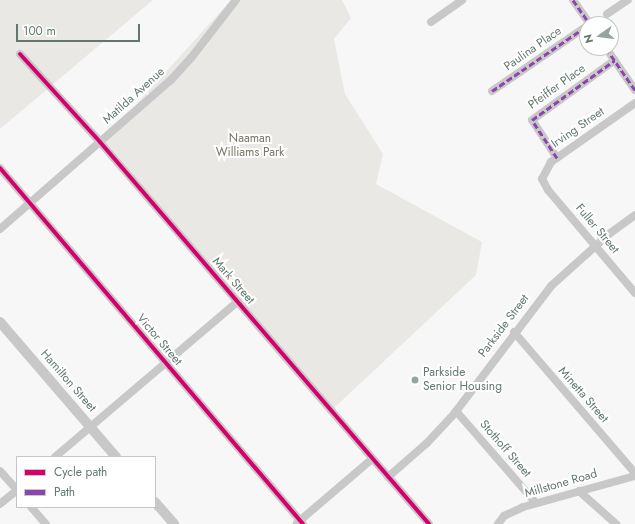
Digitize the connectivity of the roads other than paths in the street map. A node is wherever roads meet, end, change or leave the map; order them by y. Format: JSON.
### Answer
{"nodes":[{"id":1,"x":236,"y":0,"type":"edge"},
{"id":2,"x":462,"y":0,"type":"edge"},
{"id":3,"x":573,"y":0,"type":"edge"},
{"id":4,"x":628,"y":0,"type":"edge"},
{"id":5,"x":607,"y":14,"type":"dead end"},
{"id":6,"x":584,"y":16,"type":"edge"},
{"id":7,"x":431,"y":22,"type":"dead end"},
{"id":8,"x":579,"y":31,"type":"edge"},
{"id":9,"x":20,"y":54,"type":"dead end"},
{"id":10,"x":612,"y":56,"type":"edge"},
{"id":11,"x":615,"y":60,"type":"junction"},
{"id":12,"x":635,"y":90,"type":"edge"},
{"id":13,"x":492,"y":91,"type":"dead end"},
{"id":14,"x":635,"y":103,"type":"edge"},
{"id":15,"x":100,"y":142,"type":"junction"},
{"id":16,"x":557,"y":158,"type":"junction"},
{"id":17,"x":0,"y":168,"type":"edge"},
{"id":18,"x":542,"y":178,"type":"joint"},
{"id":19,"x":29,"y":203,"type":"junction"},
{"id":20,"x":635,"y":215,"type":"edge"},
{"id":21,"x":0,"y":229,"type":"edge"},
{"id":22,"x":595,"y":246,"type":"junction"},
{"id":23,"x":635,"y":293,"type":"edge"},
{"id":24,"x":238,"y":302,"type":"junction"},
{"id":25,"x":0,"y":322,"type":"edge"},
{"id":26,"x":514,"y":332,"type":"junction"},
{"id":27,"x":164,"y":362,"type":"junction"},
{"id":28,"x":456,"y":411,"type":"junction"},
{"id":29,"x":90,"y":427,"type":"junction"},
{"id":30,"x":56,"y":456,"type":"edge"},
{"id":31,"x":115,"y":456,"type":"edge"},
{"id":32,"x":372,"y":459,"type":"junction"},
{"id":33,"x":0,"y":471,"type":"edge"},
{"id":34,"x":635,"y":474,"type":"edge"},
{"id":35,"x":388,"y":477,"type":"junction"},
{"id":36,"x":16,"y":489,"type":"edge"},
{"id":37,"x":16,"y":491,"type":"edge"},
{"id":38,"x":579,"y":491,"type":"junction"},
{"id":39,"x":156,"y":503,"type":"edge"},
{"id":40,"x":536,"y":503,"type":"junction"},
{"id":41,"x":0,"y":504,"type":"edge"},
{"id":42,"x":32,"y":508,"type":"edge"},
{"id":43,"x":300,"y":523,"type":"edge"},
{"id":44,"x":46,"y":524,"type":"edge"},
{"id":45,"x":174,"y":524,"type":"edge"},
{"id":46,"x":429,"y":524,"type":"edge"},
{"id":47,"x":498,"y":524,"type":"edge"},
{"id":48,"x":616,"y":524,"type":"edge"}],
"edges":[{"from":1,"to":15,"type":"street","name":"Matilda Avenue"},
{"from":2,"to":7,"type":"street"},
{"from":3,"to":6,"type":"street"},
{"from":4,"to":5,"type":"street"},
{"from":8,"to":13,"type":"street","name":"Paulina Place"},
{"from":9,"to":15,"type":"street","name":"Mark Street"},
{"from":10,"to":11,"type":"street"},
{"from":11,"to":12,"type":"street"},
{"from":11,"to":16,"type":"street","name":"Pfeiffer Place"},
{"from":14,"to":16,"type":"street","name":"Irving Street"},
{"from":15,"to":19,"type":"street","name":"Matilda Avenue"},
{"from":15,"to":24,"type":"street","name":"Mark Street"},
{"from":16,"to":18,"type":"street","name":"Irving Street"},
{"from":17,"to":19,"type":"street","name":"Victor Street"},
{"from":18,"to":22,"type":"street","name":"Fuller Street"},
{"from":19,"to":21,"type":"street","name":"Matilda Avenue"},
{"from":19,"to":27,"type":"street","name":"Victor Street"},
{"from":20,"to":22,"type":"street","name":"Parkside Street"},
{"from":22,"to":23,"type":"street","name":"Fuller Street"},
{"from":22,"to":26,"type":"street","name":"Parkside Street"},
{"from":24,"to":27,"type":"street"},
{"from":24,"to":32,"type":"street","name":"Mark Street"},
{"from":25,"to":29,"type":"street","name":"Hamilton Street"},
{"from":26,"to":28,"type":"street","name":"Parkside Street"},
{"from":26,"to":34,"type":"street","name":"Minetta Street"},
{"from":27,"to":29,"type":"street"},
{"from":27,"to":43,"type":"street","name":"Victor Street"},
{"from":28,"to":35,"type":"street","name":"Parkside Street"},
{"from":28,"to":40,"type":"street","name":"Stothoff Street"},
{"from":29,"to":30,"type":"street"},
{"from":29,"to":31,"type":"street","name":"Hamilton Street"},
{"from":32,"to":35,"type":"street","name":"Mark Street"},
{"from":32,"to":43,"type":"street"},
{"from":33,"to":36,"type":"street"},
{"from":34,"to":38,"type":"street","name":"Millstone Road"},
{"from":35,"to":46,"type":"street","name":"Mark Street"},
{"from":37,"to":41,"type":"street"},
{"from":38,"to":40,"type":"street","name":"Millstone Road"},
{"from":38,"to":48,"type":"street"},
{"from":39,"to":45,"type":"street"},
{"from":40,"to":47,"type":"street","name":"Millstone Road"},
{"from":42,"to":44,"type":"street"}]}
